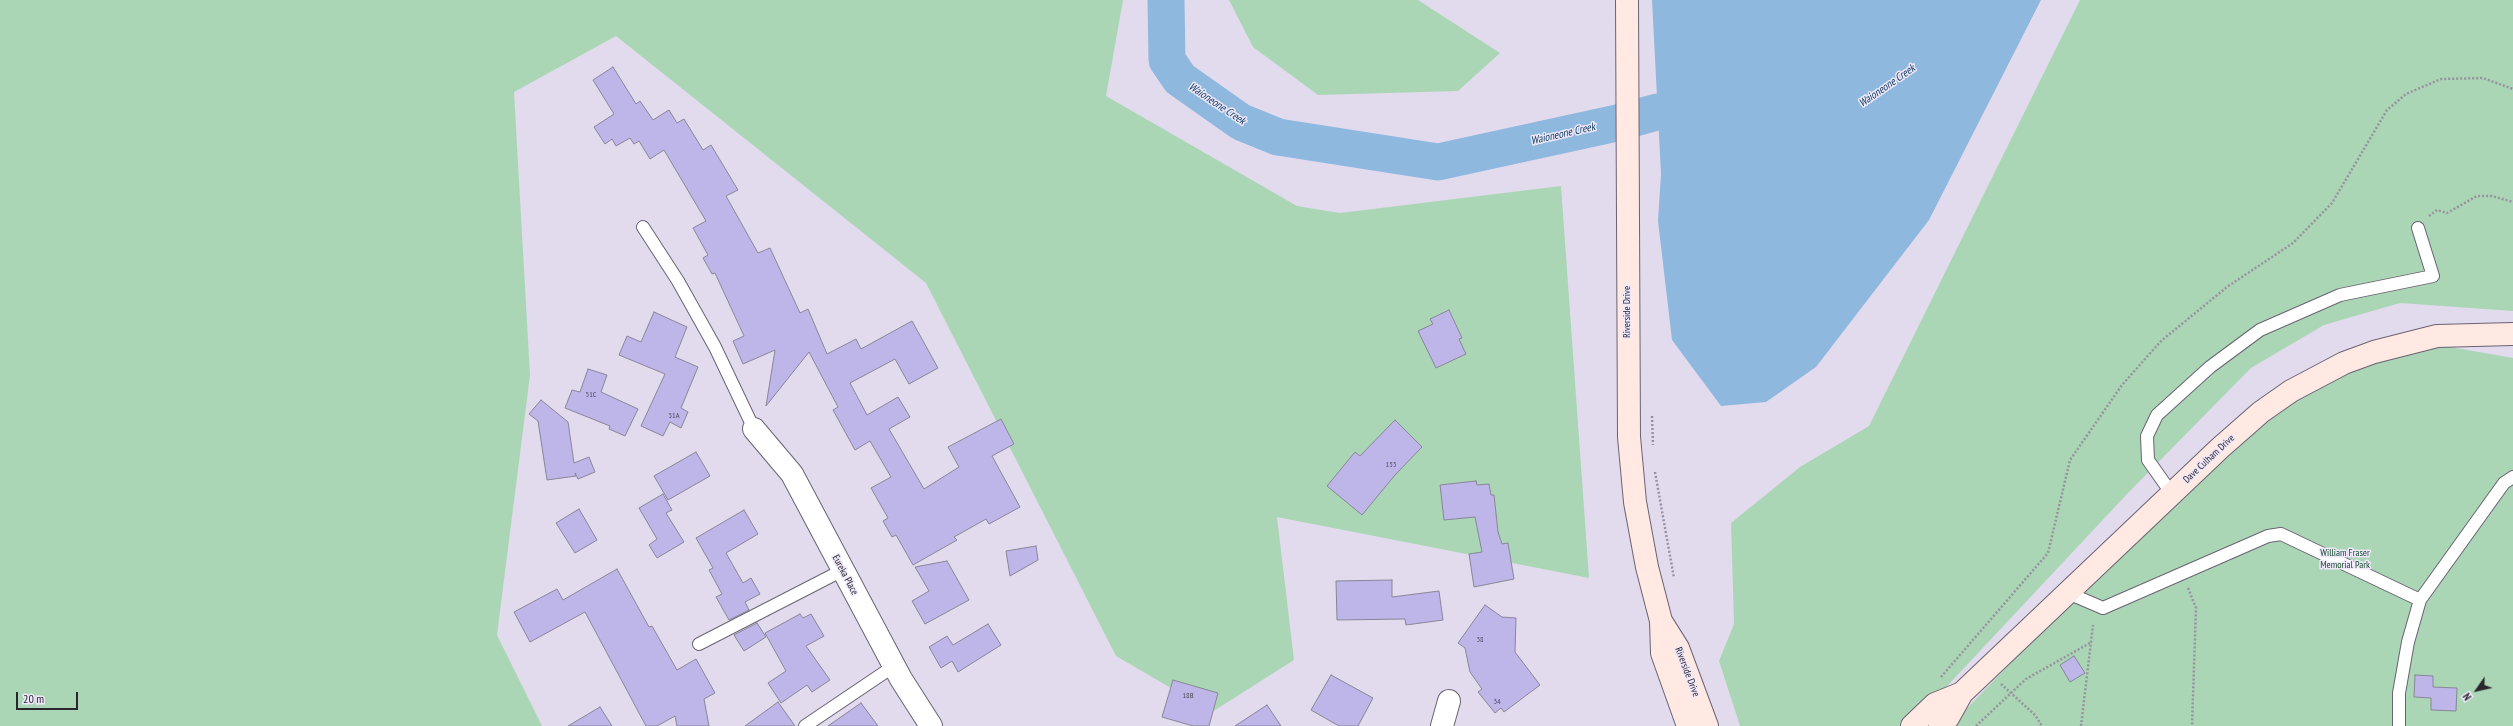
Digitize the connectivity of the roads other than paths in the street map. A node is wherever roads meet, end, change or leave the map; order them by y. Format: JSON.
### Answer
{"nodes":[{"id":1,"x":1627,"y":0,"type":"edge"},
{"id":2,"x":643,"y":227,"type":"dead end"},
{"id":3,"x":2418,"y":228,"type":"road end"},
{"id":4,"x":2513,"y":334,"type":"edge"},
{"id":5,"x":754,"y":430,"type":"joint"},
{"id":6,"x":2513,"y":477,"type":"edge"},
{"id":7,"x":2172,"y":494,"type":"junction"},
{"id":8,"x":843,"y":570,"type":"junction"},
{"id":9,"x":2068,"y":593,"type":"junction"},
{"id":10,"x":2420,"y":600,"type":"junction"},
{"id":11,"x":1661,"y":621,"type":"junction"},
{"id":12,"x":699,"y":644,"type":"dead end"},
{"id":13,"x":894,"y":666,"type":"junction"},
{"id":14,"x":1962,"y":693,"type":"junction"},
{"id":15,"x":1449,"y":701,"type":"dead end"},
{"id":16,"x":805,"y":726,"type":"edge"},
{"id":17,"x":931,"y":726,"type":"edge"},
{"id":18,"x":1442,"y":726,"type":"edge"},
{"id":19,"x":1688,"y":726,"type":"edge"},
{"id":20,"x":1707,"y":726,"type":"edge"},
{"id":21,"x":1912,"y":726,"type":"edge"},
{"id":22,"x":1940,"y":726,"type":"edge"},
{"id":23,"x":2399,"y":726,"type":"edge"}],
"edges":[{"from":1,"to":11,"type":"main road","name":"Riverside Drive"},
{"from":2,"to":5,"type":"lane"},
{"from":3,"to":7,"type":"lane"},
{"from":4,"to":7,"type":"main road","name":"Dave Culham Drive"},
{"from":5,"to":8,"type":"street","name":"Eureka Place"},
{"from":6,"to":10,"type":"lane"},
{"from":7,"to":9,"type":"main road","name":"Dave Culham Drive"},
{"from":8,"to":12,"type":"lane"},
{"from":8,"to":13,"type":"street","name":"Eureka Place"},
{"from":9,"to":10,"type":"lane"},
{"from":9,"to":14,"type":"main road","name":"Dave Culham Drive"},
{"from":10,"to":23,"type":"lane"},
{"from":11,"to":19,"type":"main road","name":"Riverside Drive"},
{"from":11,"to":20,"type":"main road","name":"Riverside Drive"},
{"from":13,"to":16,"type":"lane"},
{"from":13,"to":17,"type":"street","name":"Eureka Place"},
{"from":14,"to":21,"type":"main road","name":"Dave Culham Drive"},
{"from":14,"to":22,"type":"main road","name":"Dave Culham Drive"},
{"from":15,"to":18,"type":"street"}]}
